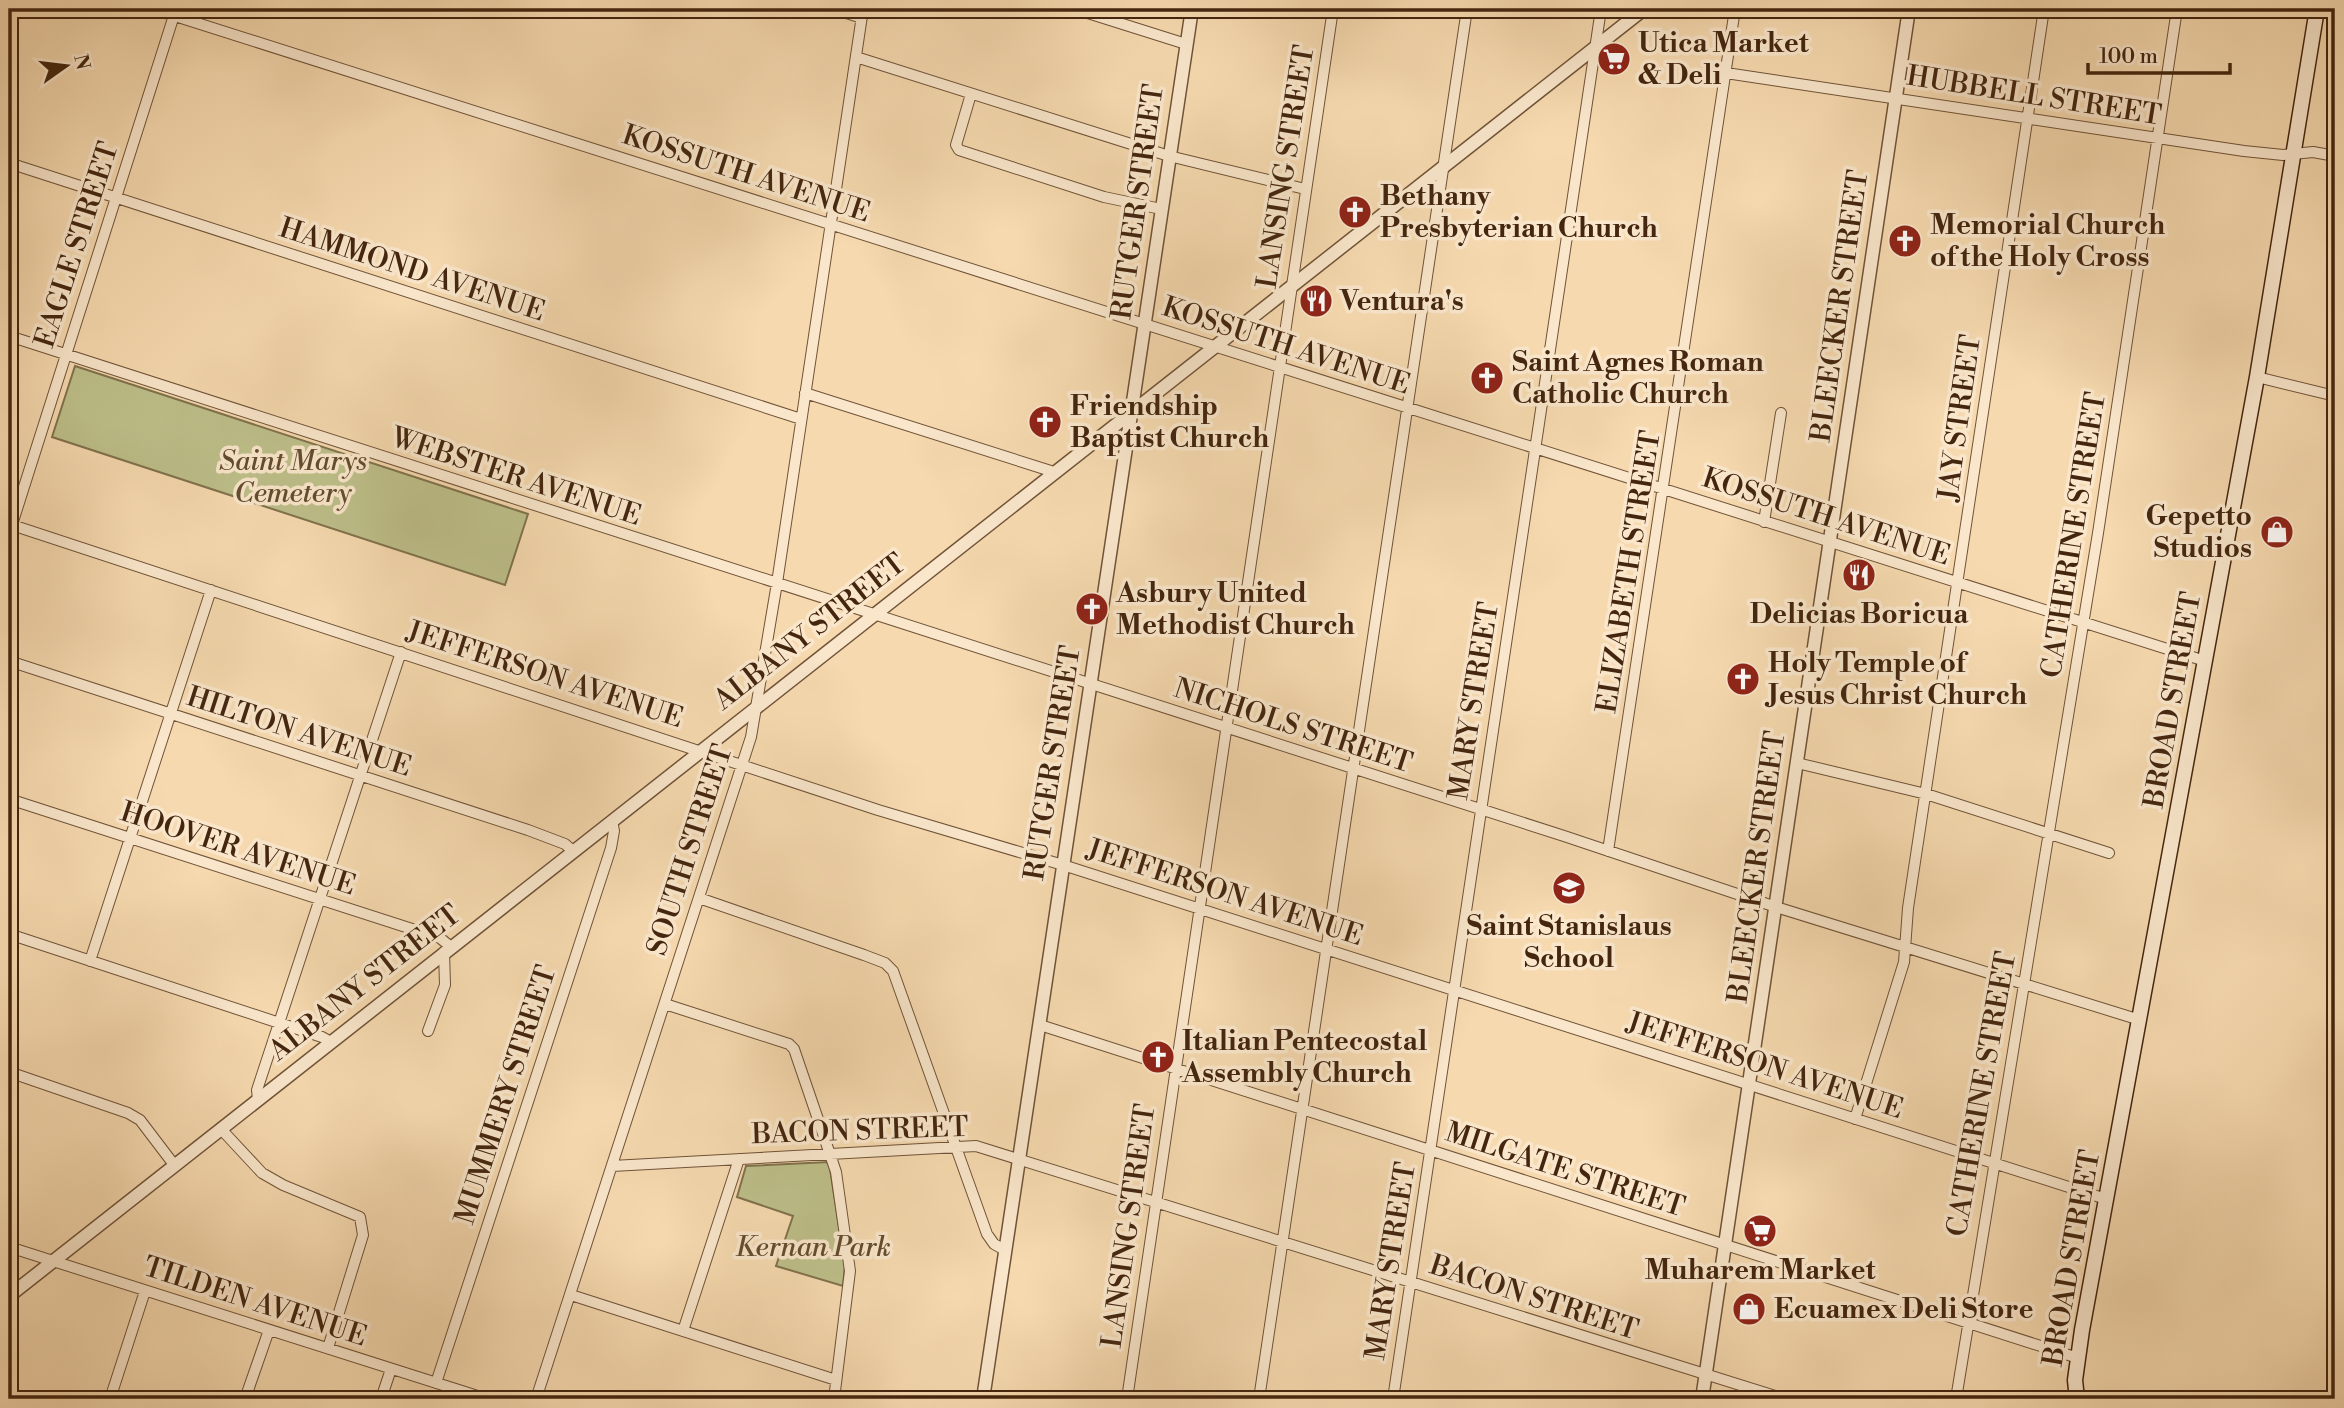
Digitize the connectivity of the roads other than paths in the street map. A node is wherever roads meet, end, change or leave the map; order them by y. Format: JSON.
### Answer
{"nodes":[{"id":1,"x":153,"y":9,"type":"edge"},
{"id":2,"x":834,"y":9,"type":"edge"},
{"id":3,"x":1075,"y":9,"type":"edge"},
{"id":4,"x":1192,"y":9,"type":"edge"},
{"id":5,"x":1333,"y":9,"type":"edge"},
{"id":6,"x":1467,"y":9,"type":"edge"},
{"id":7,"x":1601,"y":9,"type":"edge"},
{"id":8,"x":1644,"y":9,"type":"edge"},
{"id":9,"x":1735,"y":9,"type":"edge"},
{"id":10,"x":1909,"y":9,"type":"edge"},
{"id":11,"x":2044,"y":9,"type":"edge"},
{"id":12,"x":2177,"y":9,"type":"edge"},
{"id":13,"x":2317,"y":9,"type":"edge"},
{"id":14,"x":175,"y":12,"type":"edge"},
{"id":15,"x":862,"y":13,"type":"edge"},
{"id":16,"x":1186,"y":44,"type":"junction"},
{"id":17,"x":1596,"y":46,"type":"junction"},
{"id":18,"x":856,"y":57,"type":"junction"},
{"id":19,"x":1726,"y":73,"type":"junction"},
{"id":20,"x":971,"y":94,"type":"junction"},
{"id":21,"x":1896,"y":98,"type":"junction"},
{"id":22,"x":2028,"y":118,"type":"junction"},
{"id":23,"x":2158,"y":138,"type":"junction"},
{"id":24,"x":2294,"y":155,"type":"junction"},
{"id":25,"x":1169,"y":156,"type":"junction"},
{"id":26,"x":2335,"y":156,"type":"edge"},
{"id":27,"x":9,"y":163,"type":"edge"},
{"id":28,"x":1444,"y":167,"type":"junction"},
{"id":29,"x":1305,"y":189,"type":"junction"},
{"id":30,"x":115,"y":198,"type":"junction"},
{"id":31,"x":1161,"y":209,"type":"junction"},
{"id":32,"x":831,"y":225,"type":"junction"},
{"id":33,"x":1290,"y":289,"type":"junction"},
{"id":34,"x":1144,"y":324,"type":"junction"},
{"id":35,"x":9,"y":336,"type":"edge"},
{"id":36,"x":1216,"y":347,"type":"junction"},
{"id":37,"x":66,"y":355,"type":"junction"},
{"id":38,"x":1278,"y":366,"type":"junction"},
{"id":39,"x":2256,"y":377,"type":"junction"},
{"id":40,"x":805,"y":393,"type":"junction"},
{"id":41,"x":2335,"y":396,"type":"edge"},
{"id":42,"x":1406,"y":408,"type":"junction"},
{"id":43,"x":1132,"y":412,"type":"junction"},
{"id":44,"x":1781,"y":413,"type":"dead end"},
{"id":45,"x":801,"y":419,"type":"junction"},
{"id":46,"x":1535,"y":449,"type":"junction"},
{"id":47,"x":1054,"y":472,"type":"junction"},
{"id":48,"x":1664,"y":489,"type":"junction"},
{"id":49,"x":1764,"y":522,"type":"junction"},
{"id":50,"x":10,"y":528,"type":"edge"},
{"id":51,"x":1830,"y":543,"type":"junction"},
{"id":52,"x":777,"y":583,"type":"junction"},
{"id":53,"x":1958,"y":583,"type":"junction"},
{"id":54,"x":211,"y":590,"type":"junction"},
{"id":55,"x":873,"y":614,"type":"junction"},
{"id":56,"x":2083,"y":622,"type":"junction"},
{"id":57,"x":401,"y":652,"type":"junction"},
{"id":58,"x":9,"y":661,"type":"edge"},
{"id":59,"x":2205,"y":661,"type":"junction"},
{"id":60,"x":1090,"y":685,"type":"junction"},
{"id":61,"x":759,"y":703,"type":"junction"},
{"id":62,"x":171,"y":713,"type":"junction"},
{"id":63,"x":1225,"y":729,"type":"junction"},
{"id":64,"x":701,"y":749,"type":"junction"},
{"id":65,"x":742,"y":763,"type":"junction"},
{"id":66,"x":1797,"y":763,"type":"junction"},
{"id":67,"x":1353,"y":770,"type":"junction"},
{"id":68,"x":360,"y":775,"type":"junction"},
{"id":69,"x":1926,"y":794,"type":"junction"},
{"id":70,"x":9,"y":799,"type":"edge"},
{"id":71,"x":1481,"y":810,"type":"junction"},
{"id":72,"x":612,"y":821,"type":"junction"},
{"id":73,"x":2050,"y":833,"type":"junction"},
{"id":74,"x":130,"y":837,"type":"junction"},
{"id":75,"x":573,"y":851,"type":"junction"},
{"id":76,"x":1608,"y":851,"type":"junction"},
{"id":77,"x":2109,"y":853,"type":"dead end"},
{"id":78,"x":1063,"y":865,"type":"junction"},
{"id":79,"x":699,"y":898,"type":"junction"},
{"id":80,"x":321,"y":899,"type":"junction"},
{"id":81,"x":1776,"y":907,"type":"junction"},
{"id":82,"x":1197,"y":908,"type":"junction"},
{"id":83,"x":9,"y":934,"type":"edge"},
{"id":84,"x":1907,"y":946,"type":"junction"},
{"id":85,"x":448,"y":949,"type":"junction"},
{"id":86,"x":1325,"y":949,"type":"junction"},
{"id":87,"x":90,"y":961,"type":"junction"},
{"id":88,"x":2024,"y":983,"type":"junction"},
{"id":89,"x":1454,"y":990,"type":"junction"},
{"id":90,"x":665,"y":1003,"type":"junction"},
{"id":91,"x":2140,"y":1020,"type":"junction"},
{"id":92,"x":279,"y":1022,"type":"junction"},
{"id":93,"x":1040,"y":1025,"type":"junction"},
{"id":94,"x":428,"y":1031,"type":"dead end"},
{"id":95,"x":331,"y":1042,"type":"junction"},
{"id":96,"x":1174,"y":1068,"type":"junction"},
{"id":97,"x":9,"y":1072,"type":"edge"},
{"id":98,"x":1750,"y":1085,"type":"junction"},
{"id":99,"x":258,"y":1099,"type":"junction"},
{"id":100,"x":1302,"y":1110,"type":"junction"},
{"id":101,"x":1855,"y":1119,"type":"junction"},
{"id":102,"x":221,"y":1129,"type":"junction"},
{"id":103,"x":956,"y":1145,"type":"junction"},
{"id":104,"x":1430,"y":1151,"type":"junction"},
{"id":105,"x":830,"y":1153,"type":"junction"},
{"id":106,"x":739,"y":1159,"type":"junction"},
{"id":107,"x":1019,"y":1160,"type":"junction"},
{"id":108,"x":1993,"y":1163,"type":"junction"},
{"id":109,"x":175,"y":1166,"type":"junction"},
{"id":110,"x":612,"y":1166,"type":"junction"},
{"id":111,"x":2106,"y":1199,"type":"junction"},
{"id":112,"x":1155,"y":1201,"type":"junction"},
{"id":113,"x":1282,"y":1241,"type":"junction"},
{"id":114,"x":1725,"y":1246,"type":"junction"},
{"id":115,"x":9,"y":1247,"type":"edge"},
{"id":116,"x":1005,"y":1250,"type":"junction"},
{"id":117,"x":54,"y":1261,"type":"junction"},
{"id":118,"x":1411,"y":1283,"type":"junction"},
{"id":119,"x":145,"y":1291,"type":"junction"},
{"id":120,"x":571,"y":1295,"type":"junction"},
{"id":121,"x":9,"y":1296,"type":"edge"},
{"id":122,"x":1967,"y":1323,"type":"junction"},
{"id":123,"x":269,"y":1330,"type":"junction"},
{"id":124,"x":683,"y":1331,"type":"junction"},
{"id":125,"x":328,"y":1349,"type":"junction"},
{"id":126,"x":2078,"y":1358,"type":"junction"},
{"id":127,"x":391,"y":1369,"type":"junction"},
{"id":128,"x":1706,"y":1376,"type":"junction"},
{"id":129,"x":836,"y":1380,"type":"junction"},
{"id":130,"x":436,"y":1383,"type":"junction"},
{"id":131,"x":110,"y":1399,"type":"edge"},
{"id":132,"x":245,"y":1399,"type":"edge"},
{"id":133,"x":381,"y":1399,"type":"edge"},
{"id":134,"x":487,"y":1399,"type":"edge"},
{"id":135,"x":536,"y":1399,"type":"edge"},
{"id":136,"x":834,"y":1399,"type":"edge"},
{"id":137,"x":984,"y":1399,"type":"edge"},
{"id":138,"x":1127,"y":1399,"type":"edge"},
{"id":139,"x":1259,"y":1399,"type":"edge"},
{"id":140,"x":1393,"y":1399,"type":"edge"},
{"id":141,"x":1702,"y":1399,"type":"edge"},
{"id":142,"x":1785,"y":1399,"type":"edge"},
{"id":143,"x":1956,"y":1399,"type":"edge"},
{"id":144,"x":2077,"y":1399,"type":"edge"}],
"edges":[{"from":1,"to":14,"type":"street","name":"KOSSUTH AVENUE"},
{"from":2,"to":15,"type":"street"},
{"from":3,"to":16,"type":"street"},
{"from":4,"to":16,"type":"street","name":"RUTGER STREET"},
{"from":5,"to":29,"type":"street","name":"LANSING STREET"},
{"from":6,"to":28,"type":"street"},
{"from":7,"to":17,"type":"street","name":"MARY STREET"},
{"from":8,"to":17,"type":"street","name":"ALBANY STREET"},
{"from":9,"to":19,"type":"street","name":"ELIZABETH STREET"},
{"from":10,"to":21,"type":"street","name":"BLEECKER STREET"},
{"from":11,"to":22,"type":"street","name":"JAY STREET"},
{"from":12,"to":23,"type":"street","name":"CATHERINE STREET"},
{"from":13,"to":24,"type":"main road","name":"BROAD STREET"},
{"from":14,"to":30,"type":"street","name":"EAGLE STREET"},
{"from":14,"to":32,"type":"street","name":"KOSSUTH AVENUE"},
{"from":15,"to":18,"type":"street","name":"SOUTH STREET"},
{"from":16,"to":25,"type":"street","name":"RUTGER STREET"},
{"from":17,"to":28,"type":"street","name":"ALBANY STREET"},
{"from":17,"to":46,"type":"street","name":"MARY STREET"},
{"from":18,"to":20,"type":"street"},
{"from":18,"to":32,"type":"street","name":"SOUTH STREET"},
{"from":19,"to":21,"type":"street","name":"HUBBELL STREET"},
{"from":19,"to":48,"type":"street","name":"ELIZABETH STREET"},
{"from":20,"to":25,"type":"street"},
{"from":20,"to":31,"type":"street"},
{"from":21,"to":22,"type":"street","name":"HUBBELL STREET"},
{"from":21,"to":51,"type":"street","name":"BLEECKER STREET"},
{"from":22,"to":23,"type":"street","name":"HUBBELL STREET"},
{"from":22,"to":53,"type":"street","name":"JAY STREET"},
{"from":23,"to":24,"type":"street","name":"HUBBELL STREET"},
{"from":23,"to":56,"type":"street","name":"CATHERINE STREET"},
{"from":24,"to":26,"type":"street","name":"HUBBELL STREET"},
{"from":24,"to":39,"type":"main road","name":"BROAD STREET"},
{"from":25,"to":29,"type":"street"},
{"from":25,"to":31,"type":"street","name":"RUTGER STREET"},
{"from":27,"to":30,"type":"street","name":"HAMMOND AVENUE"},
{"from":28,"to":33,"type":"street","name":"ALBANY STREET"},
{"from":28,"to":42,"type":"street"},
{"from":29,"to":33,"type":"street","name":"LANSING STREET"},
{"from":30,"to":37,"type":"street","name":"EAGLE STREET"},
{"from":30,"to":45,"type":"street","name":"HAMMOND AVENUE"},
{"from":31,"to":34,"type":"street","name":"RUTGER STREET"},
{"from":32,"to":34,"type":"street","name":"KOSSUTH AVENUE"},
{"from":32,"to":40,"type":"street","name":"SOUTH STREET"},
{"from":33,"to":36,"type":"street","name":"ALBANY STREET"},
{"from":33,"to":38,"type":"street","name":"LANSING STREET"},
{"from":34,"to":36,"type":"street","name":"KOSSUTH AVENUE"},
{"from":34,"to":43,"type":"street","name":"RUTGER STREET"},
{"from":35,"to":37,"type":"street","name":"WEBSTER AVENUE"},
{"from":36,"to":38,"type":"street","name":"KOSSUTH AVENUE"},
{"from":36,"to":43,"type":"street","name":"ALBANY STREET"},
{"from":37,"to":50,"type":"street","name":"EAGLE STREET"},
{"from":37,"to":52,"type":"street","name":"WEBSTER AVENUE"},
{"from":38,"to":42,"type":"street","name":"KOSSUTH AVENUE"},
{"from":38,"to":63,"type":"street","name":"LANSING STREET"},
{"from":39,"to":41,"type":"street"},
{"from":39,"to":59,"type":"main road","name":"BROAD STREET"},
{"from":40,"to":45,"type":"street","name":"SOUTH STREET"},
{"from":40,"to":47,"type":"street"},
{"from":42,"to":46,"type":"street","name":"KOSSUTH AVENUE"},
{"from":42,"to":67,"type":"street"},
{"from":43,"to":47,"type":"street","name":"ALBANY STREET"},
{"from":43,"to":60,"type":"street","name":"RUTGER STREET"},
{"from":44,"to":49,"type":"street"},
{"from":45,"to":52,"type":"street","name":"SOUTH STREET"},
{"from":46,"to":48,"type":"street","name":"KOSSUTH AVENUE"},
{"from":46,"to":71,"type":"street","name":"MARY STREET"},
{"from":47,"to":55,"type":"street","name":"ALBANY STREET"},
{"from":48,"to":49,"type":"street","name":"KOSSUTH AVENUE"},
{"from":48,"to":76,"type":"street","name":"ELIZABETH STREET"},
{"from":49,"to":51,"type":"street","name":"KOSSUTH AVENUE"},
{"from":50,"to":54,"type":"street","name":"JEFFERSON AVENUE"},
{"from":51,"to":53,"type":"street","name":"KOSSUTH AVENUE"},
{"from":51,"to":66,"type":"street","name":"BLEECKER STREET"},
{"from":52,"to":55,"type":"street","name":"WEBSTER AVENUE"},
{"from":52,"to":61,"type":"street","name":"SOUTH STREET"},
{"from":53,"to":56,"type":"street","name":"KOSSUTH AVENUE"},
{"from":53,"to":69,"type":"street","name":"JAY STREET"},
{"from":54,"to":57,"type":"street","name":"JEFFERSON AVENUE"},
{"from":54,"to":62,"type":"street"},
{"from":55,"to":60,"type":"street","name":"NICHOLS STREET"},
{"from":55,"to":61,"type":"street","name":"ALBANY STREET"},
{"from":56,"to":59,"type":"street","name":"KOSSUTH AVENUE"},
{"from":56,"to":73,"type":"street","name":"CATHERINE STREET"},
{"from":57,"to":64,"type":"street","name":"JEFFERSON AVENUE"},
{"from":57,"to":68,"type":"street"},
{"from":58,"to":62,"type":"street","name":"HILTON AVENUE"},
{"from":59,"to":91,"type":"main road","name":"BROAD STREET"},
{"from":60,"to":63,"type":"street","name":"NICHOLS STREET"},
{"from":60,"to":78,"type":"street","name":"RUTGER STREET"},
{"from":61,"to":64,"type":"street","name":"ALBANY STREET"},
{"from":61,"to":65,"type":"street","name":"SOUTH STREET"},
{"from":62,"to":68,"type":"street","name":"HILTON AVENUE"},
{"from":62,"to":74,"type":"street"},
{"from":63,"to":67,"type":"street","name":"NICHOLS STREET"},
{"from":63,"to":82,"type":"street","name":"LANSING STREET"},
{"from":64,"to":65,"type":"street","name":"JEFFERSON AVENUE"},
{"from":64,"to":72,"type":"street","name":"ALBANY STREET"},
{"from":65,"to":78,"type":"street","name":"JEFFERSON AVENUE"},
{"from":65,"to":79,"type":"street","name":"SOUTH STREET"},
{"from":66,"to":69,"type":"street"},
{"from":66,"to":81,"type":"street","name":"BLEECKER STREET"},
{"from":67,"to":71,"type":"street","name":"NICHOLS STREET"},
{"from":67,"to":86,"type":"street"},
{"from":68,"to":75,"type":"street","name":"HILTON AVENUE"},
{"from":68,"to":80,"type":"street"},
{"from":69,"to":73,"type":"street"},
{"from":69,"to":84,"type":"street","name":"JAY STREET"},
{"from":70,"to":74,"type":"street","name":"HOOVER AVENUE"},
{"from":71,"to":76,"type":"street","name":"NICHOLS STREET"},
{"from":71,"to":89,"type":"street","name":"MARY STREET"},
{"from":72,"to":75,"type":"street","name":"ALBANY STREET"},
{"from":72,"to":130,"type":"street","name":"MUMMERY STREET"},
{"from":73,"to":77,"type":"street"},
{"from":73,"to":88,"type":"street","name":"CATHERINE STREET"},
{"from":74,"to":80,"type":"street","name":"HOOVER AVENUE"},
{"from":74,"to":87,"type":"street"},
{"from":75,"to":85,"type":"street","name":"ALBANY STREET"},
{"from":76,"to":81,"type":"street","name":"NICHOLS STREET"},
{"from":78,"to":82,"type":"street","name":"JEFFERSON AVENUE"},
{"from":78,"to":93,"type":"street","name":"RUTGER STREET"},
{"from":79,"to":90,"type":"street","name":"SOUTH STREET"},
{"from":79,"to":103,"type":"street"},
{"from":80,"to":85,"type":"street","name":"HOOVER AVENUE"},
{"from":80,"to":92,"type":"street"},
{"from":81,"to":84,"type":"street","name":"NICHOLS STREET"},
{"from":81,"to":98,"type":"street","name":"BLEECKER STREET"},
{"from":82,"to":86,"type":"street","name":"JEFFERSON AVENUE"},
{"from":82,"to":96,"type":"street","name":"LANSING STREET"},
{"from":83,"to":87,"type":"street"},
{"from":84,"to":88,"type":"street","name":"NICHOLS STREET"},
{"from":84,"to":101,"type":"street","name":"JAY STREET"},
{"from":85,"to":94,"type":"street"},
{"from":85,"to":95,"type":"street","name":"ALBANY STREET"},
{"from":86,"to":89,"type":"street","name":"JEFFERSON AVENUE"},
{"from":86,"to":100,"type":"street"},
{"from":87,"to":92,"type":"street"},
{"from":88,"to":91,"type":"street","name":"NICHOLS STREET"},
{"from":88,"to":108,"type":"street","name":"CATHERINE STREET"},
{"from":89,"to":98,"type":"street","name":"JEFFERSON AVENUE"},
{"from":89,"to":104,"type":"street","name":"MARY STREET"},
{"from":90,"to":105,"type":"street"},
{"from":90,"to":110,"type":"street","name":"SOUTH STREET"},
{"from":91,"to":111,"type":"main road","name":"BROAD STREET"},
{"from":92,"to":95,"type":"street"},
{"from":92,"to":99,"type":"street"},
{"from":93,"to":96,"type":"street","name":"MILGATE STREET"},
{"from":93,"to":107,"type":"street","name":"RUTGER STREET"},
{"from":95,"to":99,"type":"street","name":"ALBANY STREET"},
{"from":96,"to":100,"type":"street","name":"MILGATE STREET"},
{"from":96,"to":112,"type":"street","name":"LANSING STREET"},
{"from":97,"to":109,"type":"street"},
{"from":98,"to":101,"type":"street","name":"JEFFERSON AVENUE"},
{"from":98,"to":114,"type":"street","name":"BLEECKER STREET"},
{"from":99,"to":102,"type":"street","name":"ALBANY STREET"},
{"from":100,"to":104,"type":"street","name":"MILGATE STREET"},
{"from":100,"to":113,"type":"street"},
{"from":101,"to":108,"type":"street","name":"JEFFERSON AVENUE"},
{"from":102,"to":109,"type":"street","name":"ALBANY STREET"},
{"from":102,"to":125,"type":"street"},
{"from":103,"to":105,"type":"street","name":"BACON STREET"},
{"from":103,"to":107,"type":"street","name":"BACON STREET"},
{"from":103,"to":116,"type":"street"},
{"from":104,"to":114,"type":"street","name":"MILGATE STREET"},
{"from":104,"to":118,"type":"street","name":"MARY STREET"},
{"from":105,"to":106,"type":"street","name":"BACON STREET"},
{"from":105,"to":129,"type":"street"},
{"from":106,"to":110,"type":"street","name":"BACON STREET"},
{"from":106,"to":124,"type":"street"},
{"from":107,"to":112,"type":"street","name":"BACON STREET"},
{"from":107,"to":116,"type":"street","name":"RUTGER STREET"},
{"from":108,"to":111,"type":"street","name":"JEFFERSON AVENUE"},
{"from":108,"to":122,"type":"street","name":"CATHERINE STREET"},
{"from":109,"to":117,"type":"street","name":"ALBANY STREET"},
{"from":110,"to":120,"type":"street","name":"SOUTH STREET"},
{"from":111,"to":126,"type":"main road","name":"BROAD STREET"},
{"from":112,"to":113,"type":"street","name":"BACON STREET"},
{"from":112,"to":138,"type":"street","name":"LANSING STREET"},
{"from":113,"to":118,"type":"street","name":"BACON STREET"},
{"from":113,"to":139,"type":"street"},
{"from":114,"to":122,"type":"street","name":"MILGATE STREET"},
{"from":114,"to":128,"type":"street","name":"BLEECKER STREET"},
{"from":115,"to":117,"type":"street","name":"TILDEN AVENUE"},
{"from":116,"to":137,"type":"street","name":"RUTGER STREET"},
{"from":117,"to":119,"type":"street","name":"TILDEN AVENUE"},
{"from":117,"to":121,"type":"street","name":"ALBANY STREET"},
{"from":118,"to":128,"type":"street","name":"BACON STREET"},
{"from":118,"to":140,"type":"street","name":"MARY STREET"},
{"from":119,"to":123,"type":"street","name":"TILDEN AVENUE"},
{"from":119,"to":131,"type":"street"},
{"from":120,"to":124,"type":"street"},
{"from":120,"to":135,"type":"street","name":"SOUTH STREET"},
{"from":122,"to":126,"type":"street","name":"MILGATE STREET"},
{"from":122,"to":143,"type":"street","name":"CATHERINE STREET"},
{"from":123,"to":125,"type":"street","name":"TILDEN AVENUE"},
{"from":123,"to":132,"type":"street"},
{"from":124,"to":129,"type":"street"},
{"from":125,"to":127,"type":"street","name":"TILDEN AVENUE"},
{"from":126,"to":144,"type":"main road","name":"BROAD STREET"},
{"from":127,"to":130,"type":"street","name":"TILDEN AVENUE"},
{"from":127,"to":133,"type":"street"},
{"from":128,"to":141,"type":"street","name":"BLEECKER STREET"},
{"from":128,"to":142,"type":"street","name":"BACON STREET"},
{"from":129,"to":136,"type":"street"},
{"from":130,"to":134,"type":"street","name":"TILDEN AVENUE"}]}
